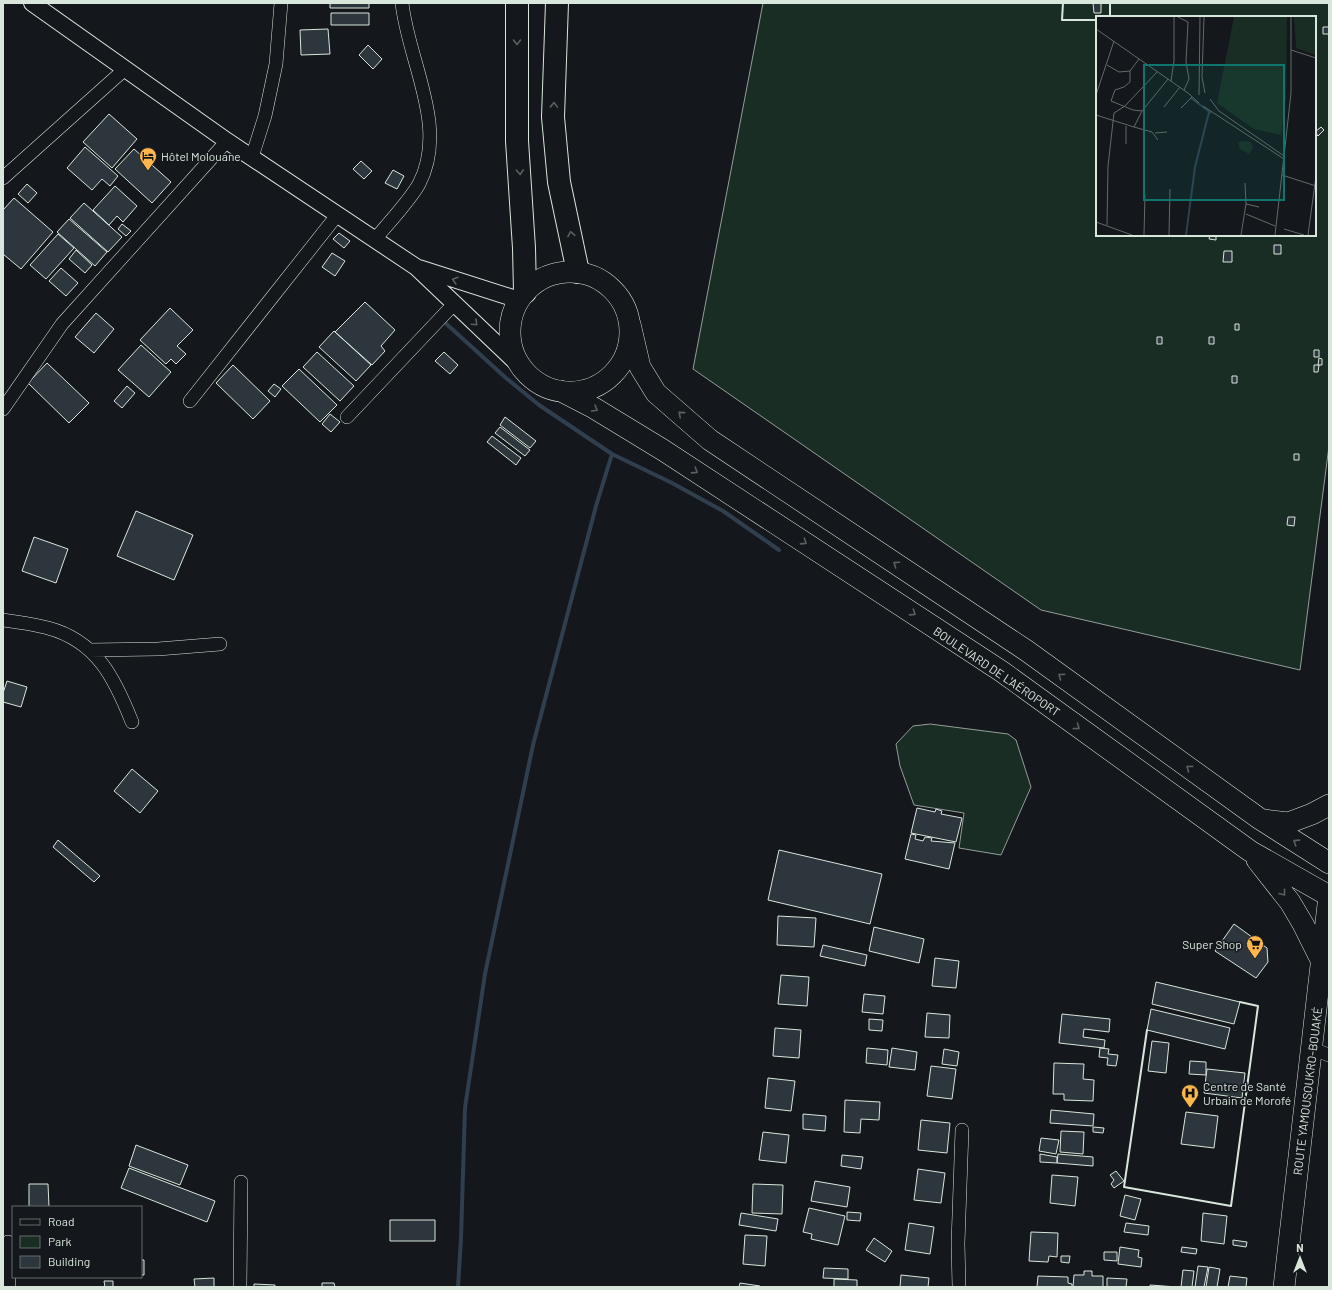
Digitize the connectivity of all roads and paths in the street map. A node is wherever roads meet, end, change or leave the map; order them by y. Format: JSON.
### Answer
{"nodes":[{"id":1,"x":32,"y":3,"type":"edge"},
{"id":2,"x":281,"y":3,"type":"edge"},
{"id":3,"x":402,"y":3,"type":"edge"},
{"id":4,"x":518,"y":3,"type":"edge"},
{"id":5,"x":557,"y":3,"type":"edge"},
{"id":6,"x":125,"y":69,"type":"junction"},
{"id":7,"x":227,"y":141,"type":"junction"},
{"id":8,"x":252,"y":157,"type":"junction"},
{"id":9,"x":3,"y":178,"type":"edge"},
{"id":10,"x":338,"y":214,"type":"junction"},
{"id":11,"x":376,"y":239,"type":"junction"},
{"id":12,"x":416,"y":267,"type":"junction"},
{"id":13,"x":578,"y":272,"type":"junction"},
{"id":14,"x":522,"y":296,"type":"junction"},
{"id":15,"x":454,"y":304,"type":"junction"},
{"id":16,"x":630,"y":324,"type":"junction"},
{"id":17,"x":520,"y":366,"type":"junction"},
{"id":18,"x":561,"y":391,"type":"junction"},
{"id":19,"x":190,"y":401,"type":"dead end"},
{"id":20,"x":3,"y":409,"type":"edge"},
{"id":21,"x":348,"y":418,"type":"dead end"},
{"id":22,"x":3,"y":620,"type":"edge"},
{"id":23,"x":220,"y":644,"type":"dead end"},
{"id":24,"x":90,"y":650,"type":"junction"},
{"id":25,"x":132,"y":722,"type":"dead end"},
{"id":26,"x":1329,"y":805,"type":"edge"},
{"id":27,"x":1260,"y":819,"type":"junction"},
{"id":28,"x":1250,"y":852,"type":"junction"},
{"id":29,"x":1329,"y":863,"type":"edge"},
{"id":30,"x":1329,"y":896,"type":"edge"},
{"id":31,"x":1322,"y":962,"type":"junction"},
{"id":32,"x":1320,"y":1052,"type":"edge"},
{"id":33,"x":962,"y":1130,"type":"dead end"},
{"id":34,"x":242,"y":1182,"type":"dead end"},
{"id":35,"x":8,"y":1242,"type":"dead end"},
{"id":36,"x":9,"y":1287,"type":"edge"},
{"id":37,"x":240,"y":1287,"type":"edge"},
{"id":38,"x":959,"y":1287,"type":"edge"},
{"id":39,"x":1284,"y":1287,"type":"edge"}],
"edges":[{"from":1,"to":6,"type":"street"},
{"from":2,"to":8,"type":"street"},
{"from":3,"to":11,"type":"street"},
{"from":4,"to":14,"type":"highway","one_way":true},
{"from":13,"to":5,"type":"highway","one_way":true},
{"from":6,"to":7,"type":"street"},
{"from":6,"to":9,"type":"street"},
{"from":7,"to":8,"type":"street"},
{"from":7,"to":20,"type":"street"},
{"from":8,"to":10,"type":"street"},
{"from":10,"to":11,"type":"street"},
{"from":10,"to":19,"type":"street"},
{"from":11,"to":12,"type":"street"},
{"from":14,"to":12,"type":"street","one_way":true},
{"from":12,"to":15,"type":"street"},
{"from":13,"to":14,"type":"highway"},
{"from":13,"to":16,"type":"highway"},
{"from":14,"to":17,"type":"highway"},
{"from":15,"to":17,"type":"street","one_way":true},
{"from":15,"to":21,"type":"street"},
{"from":16,"to":18,"type":"highway"},
{"from":27,"to":16,"type":"highway","one_way":true},
{"from":17,"to":18,"type":"highway"},
{"from":18,"to":28,"type":"highway","name":"BOULEVARD DE L'AÉROPORT","one_way":true},
{"from":22,"to":24,"type":"street"},
{"from":23,"to":24,"type":"street"},
{"from":24,"to":25,"type":"street"},
{"from":26,"to":27,"type":"highway"},
{"from":29,"to":27,"type":"highway","one_way":true},
{"from":28,"to":30,"type":"highway","name":"BOULEVARD DE L'AÉROPORT"},
{"from":28,"to":31,"type":"highway","one_way":true},
{"from":30,"to":31,"type":"highway","name":"ROUTE YAMOUSOUKRO-BOUAKÉ"},
{"from":31,"to":32,"type":"highway","name":"ROUTE YAMOUSOUKRO-BOUAKÉ"},
{"from":32,"to":39,"type":"highway","name":"ROUTE YAMOUSOUKRO-BOUAKÉ"},
{"from":33,"to":38,"type":"street"},
{"from":34,"to":37,"type":"street"},
{"from":35,"to":36,"type":"street"}]}
